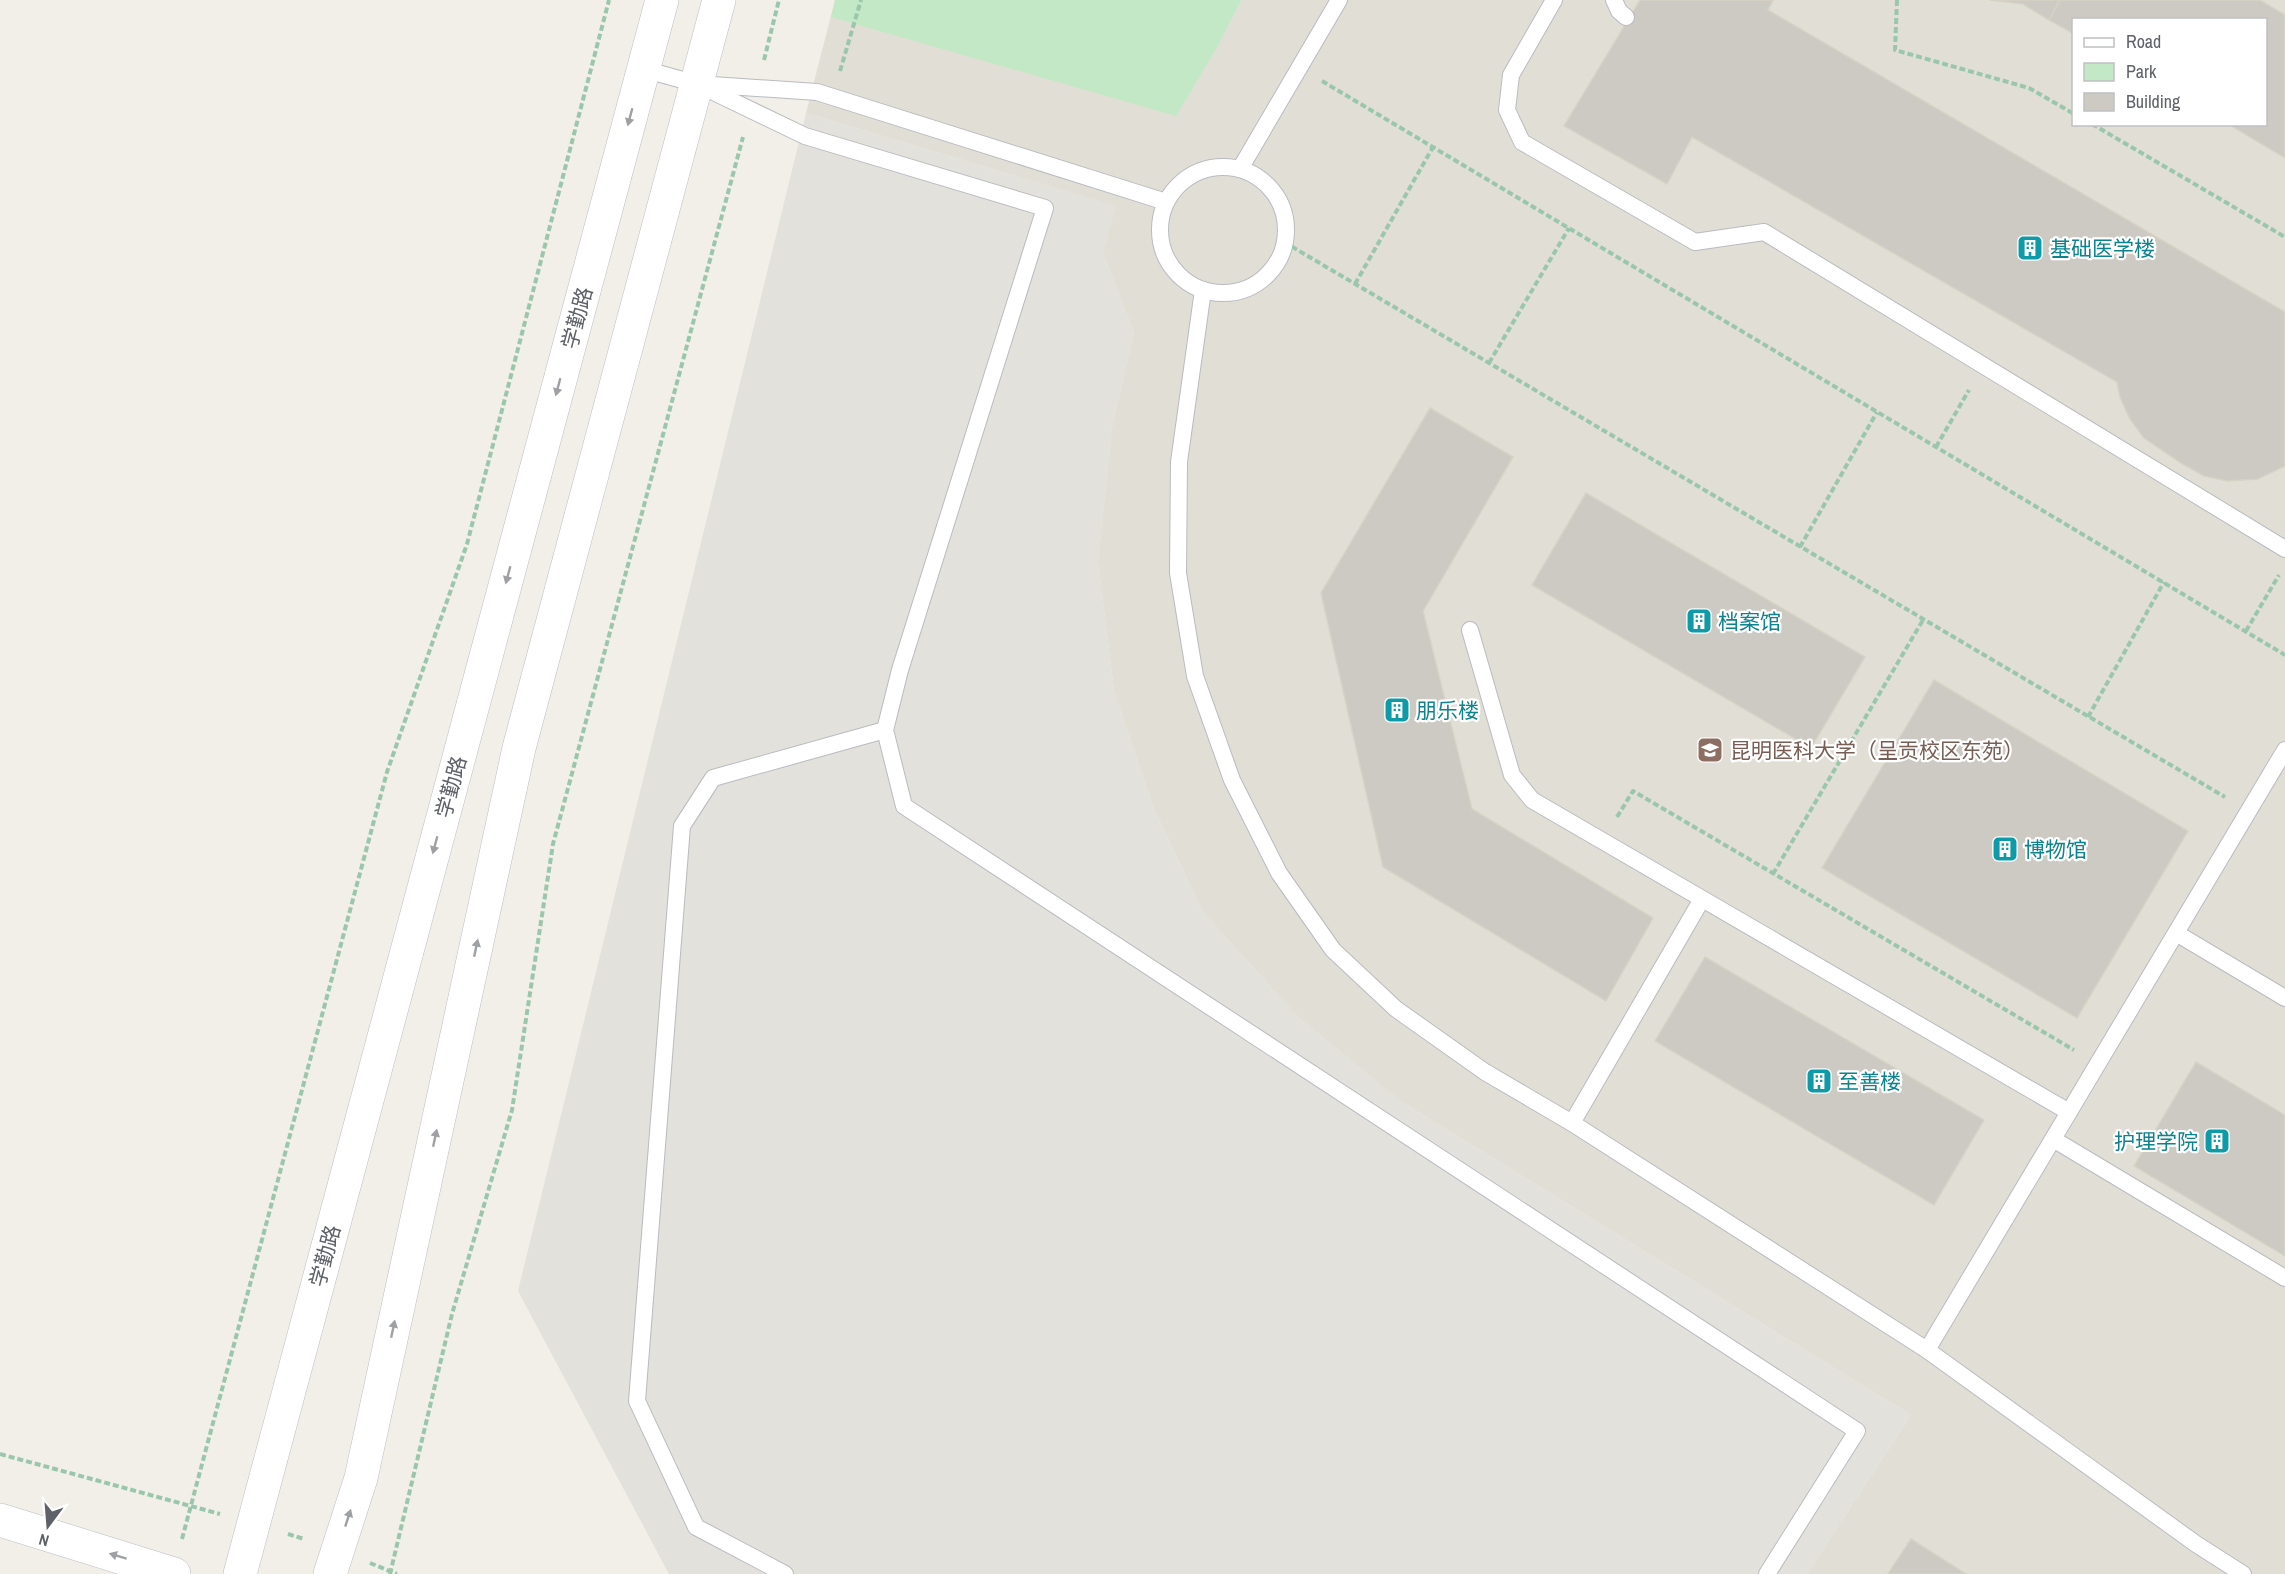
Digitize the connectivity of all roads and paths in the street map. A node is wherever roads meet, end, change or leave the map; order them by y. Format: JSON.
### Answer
{"nodes":[{"id":1,"x":609,"y":0,"type":"edge"},
{"id":2,"x":662,"y":0,"type":"edge"},
{"id":3,"x":719,"y":0,"type":"edge"},
{"id":4,"x":779,"y":0,"type":"edge"},
{"id":5,"x":861,"y":0,"type":"edge"},
{"id":6,"x":1339,"y":0,"type":"edge"},
{"id":7,"x":1554,"y":0,"type":"edge"},
{"id":8,"x":1614,"y":0,"type":"edge"},
{"id":9,"x":1897,"y":0,"type":"edge"},
{"id":10,"x":1626,"y":16,"type":"dead end"},
{"id":11,"x":1299,"y":68,"type":"junction"},
{"id":12,"x":643,"y":69,"type":"junction"},
{"id":13,"x":697,"y":84,"type":"junction"},
{"id":14,"x":757,"y":88,"type":"junction"},
{"id":15,"x":832,"y":98,"type":"junction"},
{"id":16,"x":751,"y":109,"type":"junction"},
{"id":17,"x":2072,"y":113,"type":"edge"},
{"id":18,"x":2095,"y":126,"type":"edge"},
{"id":19,"x":1433,"y":147,"type":"junction"},
{"id":20,"x":1239,"y":169,"type":"junction"},
{"id":21,"x":1166,"y":202,"type":"junction"},
{"id":22,"x":1569,"y":228,"type":"junction"},
{"id":23,"x":2285,"y":237,"type":"edge"},
{"id":24,"x":1284,"y":242,"type":"junction"},
{"id":25,"x":1355,"y":284,"type":"junction"},
{"id":26,"x":1203,"y":290,"type":"junction"},
{"id":27,"x":1489,"y":363,"type":"junction"},
{"id":28,"x":1983,"y":365,"type":"junction"},
{"id":29,"x":1877,"y":412,"type":"junction"},
{"id":30,"x":1936,"y":447,"type":"junction"},
{"id":31,"x":1800,"y":547,"type":"junction"},
{"id":32,"x":2285,"y":549,"type":"edge"},
{"id":33,"x":2279,"y":573,"type":"dead end"},
{"id":34,"x":2164,"y":582,"type":"junction"},
{"id":35,"x":1923,"y":620,"type":"junction"},
{"id":36,"x":1470,"y":630,"type":"dead end"},
{"id":37,"x":2246,"y":632,"type":"junction"},
{"id":38,"x":2285,"y":655,"type":"edge"},
{"id":39,"x":2088,"y":717,"type":"junction"},
{"id":40,"x":885,"y":730,"type":"junction"},
{"id":41,"x":2285,"y":750,"type":"edge"},
{"id":42,"x":2248,"y":812,"type":"junction"},
{"id":43,"x":1603,"y":841,"type":"junction"},
{"id":44,"x":1773,"y":874,"type":"junction"},
{"id":45,"x":1702,"y":899,"type":"junction"},
{"id":46,"x":2176,"y":933,"type":"junction"},
{"id":47,"x":2285,"y":998,"type":"edge"},
{"id":48,"x":2097,"y":1065,"type":"junction"},
{"id":49,"x":2069,"y":1112,"type":"junction"},
{"id":50,"x":1572,"y":1123,"type":"junction"},
{"id":51,"x":2053,"y":1138,"type":"junction"},
{"id":52,"x":2285,"y":1278,"type":"edge"},
{"id":53,"x":1928,"y":1350,"type":"junction"},
{"id":54,"x":0,"y":1454,"type":"edge"},
{"id":55,"x":191,"y":1506,"type":"junction"},
{"id":56,"x":0,"y":1520,"type":"edge"},
{"id":57,"x":254,"y":1523,"type":"junction"},
{"id":58,"x":334,"y":1562,"type":"edge"},
{"id":59,"x":390,"y":1573,"type":"edge"},
{"id":60,"x":174,"y":1574,"type":"edge"},
{"id":61,"x":240,"y":1574,"type":"edge"},
{"id":62,"x":397,"y":1574,"type":"edge"},
{"id":63,"x":785,"y":1574,"type":"edge"},
{"id":64,"x":1767,"y":1574,"type":"edge"},
{"id":65,"x":2243,"y":1574,"type":"edge"}],
"edges":[{"from":1,"to":55,"type":"path"},
{"from":2,"to":12,"type":"street","name":"学勤路"},
{"from":3,"to":13,"type":"street"},
{"from":4,"to":14,"type":"path"},
{"from":5,"to":15,"type":"path"},
{"from":6,"to":11,"type":"lane"},
{"from":7,"to":28,"type":"lane"},
{"from":8,"to":10,"type":"lane"},
{"from":9,"to":17,"type":"path"},
{"from":11,"to":19,"type":"path"},
{"from":11,"to":20,"type":"lane"},
{"from":12,"to":13,"type":"lane"},
{"from":12,"to":57,"type":"street","name":"学勤路","one_way":true},
{"from":13,"to":14,"type":"lane"},
{"from":13,"to":16,"type":"lane"},
{"from":58,"to":13,"type":"street","one_way":true},
{"from":14,"to":15,"type":"lane"},
{"from":15,"to":21,"type":"lane"},
{"from":16,"to":40,"type":"lane"},
{"from":16,"to":59,"type":"path"},
{"from":18,"to":23,"type":"path"},
{"from":19,"to":22,"type":"path"},
{"from":19,"to":25,"type":"path"},
{"from":20,"to":21,"type":"lane"},
{"from":20,"to":24,"type":"lane"},
{"from":21,"to":26,"type":"lane"},
{"from":22,"to":27,"type":"path"},
{"from":22,"to":29,"type":"path"},
{"from":24,"to":25,"type":"path"},
{"from":24,"to":26,"type":"lane"},
{"from":25,"to":27,"type":"path"},
{"from":26,"to":50,"type":"lane"},
{"from":27,"to":31,"type":"path"},
{"from":28,"to":30,"type":"path"},
{"from":28,"to":32,"type":"lane"},
{"from":29,"to":30,"type":"path"},
{"from":29,"to":31,"type":"path"},
{"from":30,"to":34,"type":"path"},
{"from":31,"to":35,"type":"path"},
{"from":33,"to":37,"type":"path"},
{"from":34,"to":37,"type":"path"},
{"from":34,"to":39,"type":"path"},
{"from":35,"to":39,"type":"path"},
{"from":35,"to":44,"type":"path"},
{"from":36,"to":43,"type":"lane"},
{"from":37,"to":38,"type":"path"},
{"from":39,"to":42,"type":"path"},
{"from":40,"to":63,"type":"lane"},
{"from":40,"to":64,"type":"lane"},
{"from":41,"to":42,"type":"lane"},
{"from":42,"to":46,"type":"lane"},
{"from":43,"to":44,"type":"path"},
{"from":43,"to":45,"type":"lane"},
{"from":44,"to":48,"type":"path"},
{"from":45,"to":49,"type":"lane"},
{"from":45,"to":50,"type":"lane"},
{"from":46,"to":47,"type":"lane"},
{"from":46,"to":48,"type":"lane"},
{"from":48,"to":49,"type":"lane"},
{"from":49,"to":51,"type":"lane"},
{"from":50,"to":53,"type":"lane"},
{"from":51,"to":52,"type":"lane"},
{"from":51,"to":53,"type":"lane"},
{"from":53,"to":65,"type":"lane"},
{"from":54,"to":55,"type":"path"},
{"from":55,"to":57,"type":"path"},
{"from":55,"to":60,"type":"path"},
{"from":60,"to":56,"type":"street","one_way":true},
{"from":57,"to":58,"type":"path"},
{"from":57,"to":61,"type":"street","name":"学勤路"},
{"from":58,"to":59,"type":"path"},
{"from":59,"to":62,"type":"path"}]}
